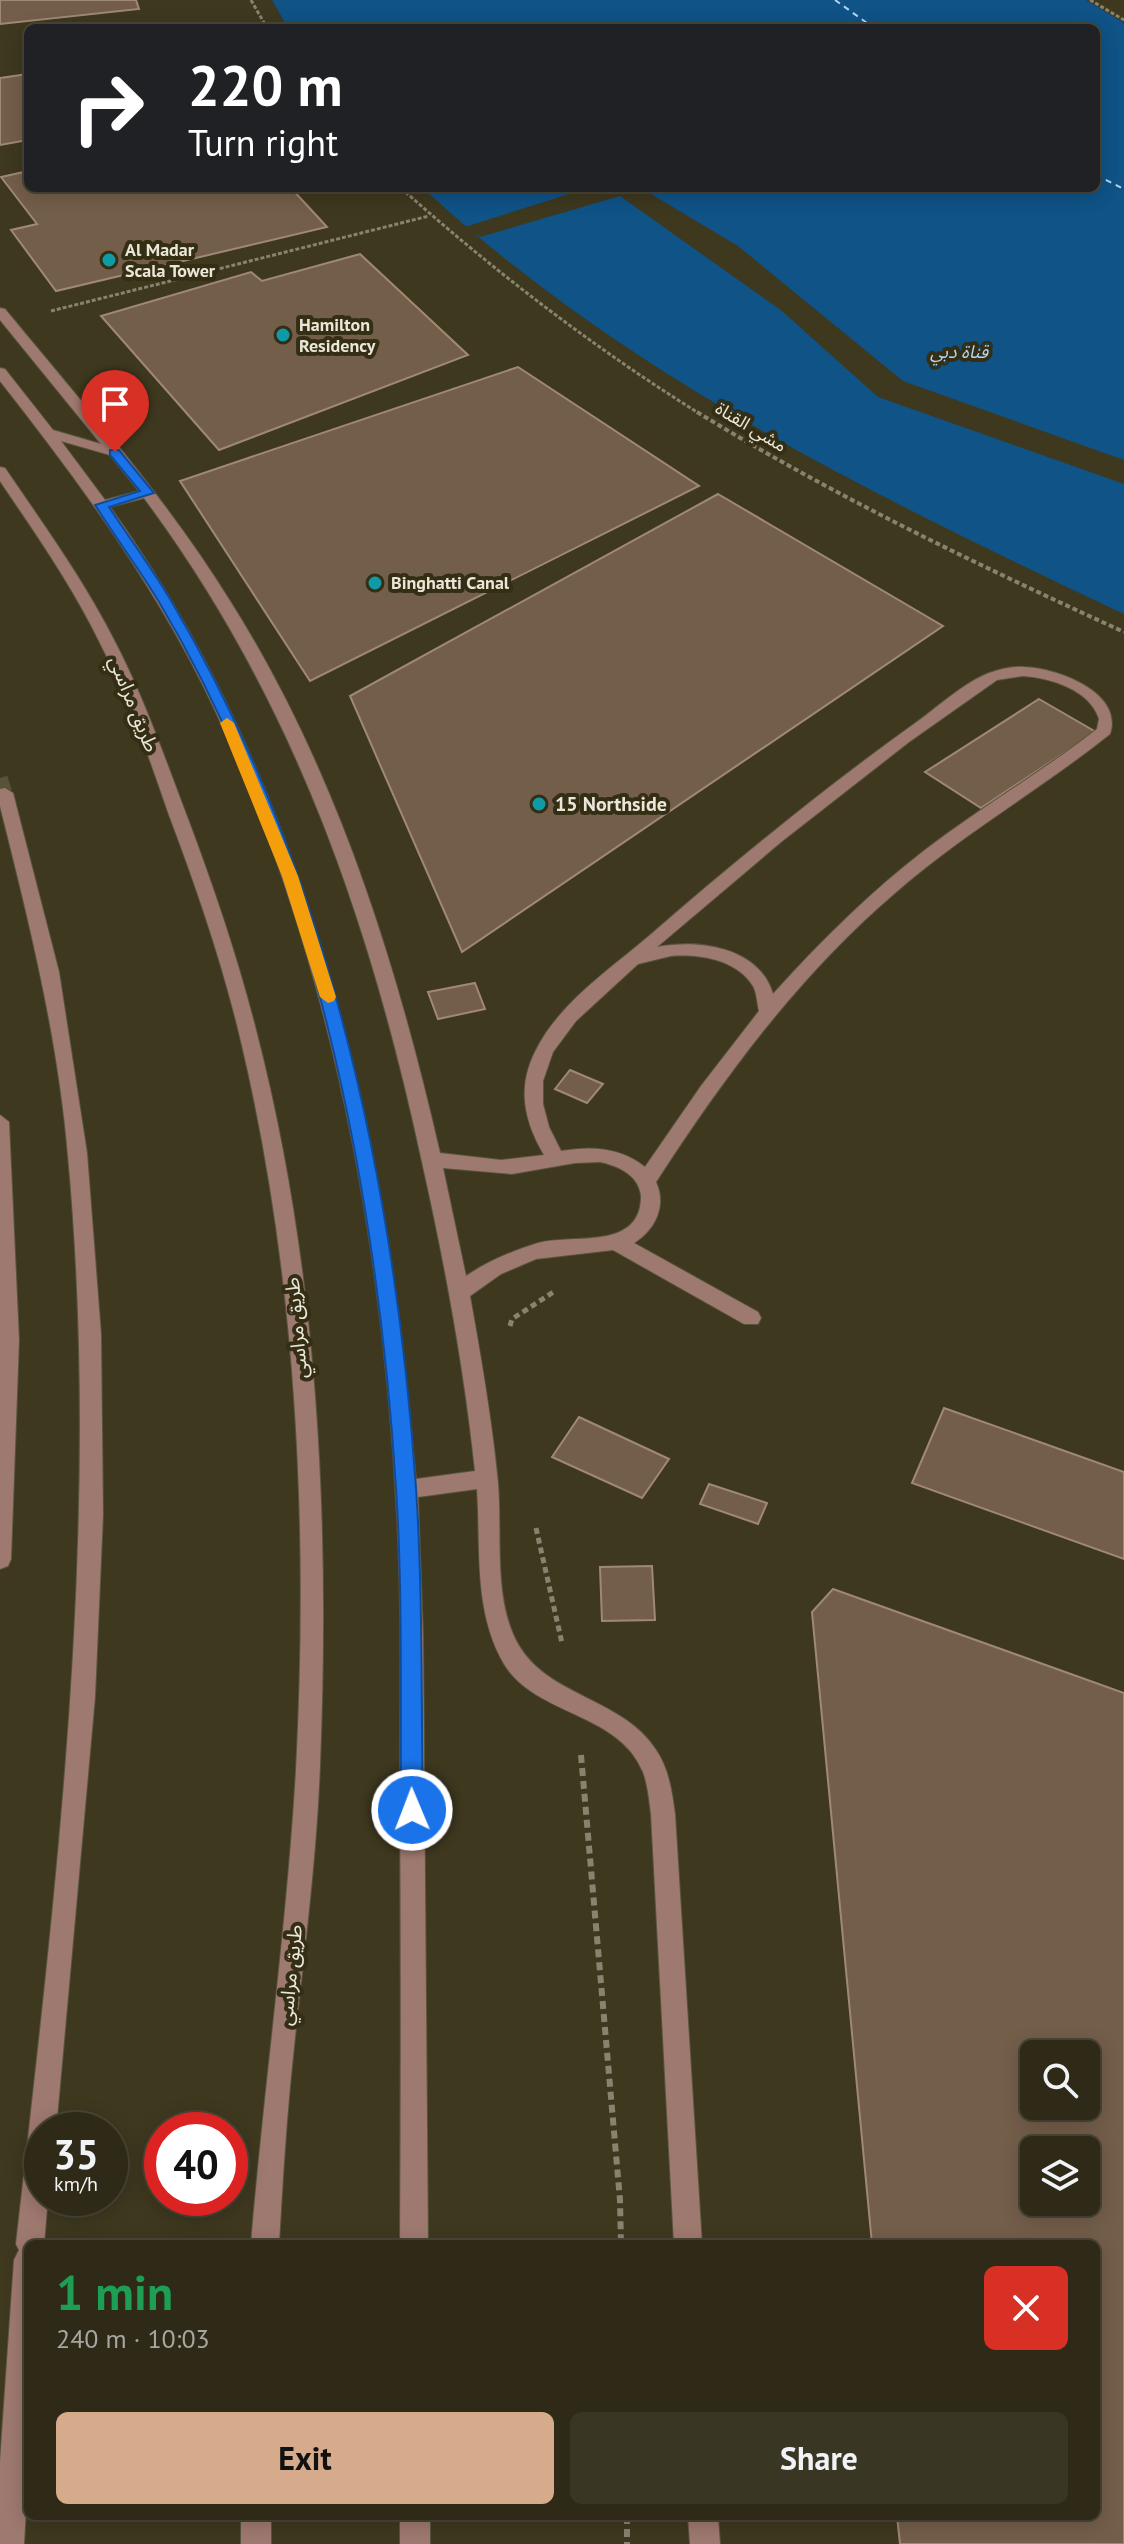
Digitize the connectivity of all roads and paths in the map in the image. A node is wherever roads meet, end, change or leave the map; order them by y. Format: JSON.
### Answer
{"nodes":[{"id":1,"x":251,"y":0,"type":"edge"},
{"id":2,"x":1090,"y":0,"type":"edge"},
{"id":3,"x":1124,"y":20,"type":"edge"},
{"id":4,"x":265,"y":24,"type":"edge"},
{"id":5,"x":405,"y":192,"type":"edge"},
{"id":6,"x":430,"y":216,"type":"junction"},
{"id":7,"x":4,"y":317,"type":"edge"},
{"id":8,"x":0,"y":372,"type":"edge"},
{"id":9,"x":48,"y":433,"type":"junction"},
{"id":10,"x":115,"y":452,"type":"junction"},
{"id":11,"x":0,"y":471,"type":"edge"},
{"id":12,"x":148,"y":493,"type":"junction"},
{"id":13,"x":101,"y":505,"type":"junction"},
{"id":14,"x":1124,"y":632,"type":"edge"},
{"id":15,"x":5,"y":793,"type":"dead end"},
{"id":16,"x":626,"y":965,"type":"junction"},
{"id":17,"x":768,"y":1010,"type":"junction"},
{"id":18,"x":0,"y":1122,"type":"edge"},
{"id":19,"x":433,"y":1159,"type":"junction"},
{"id":20,"x":556,"y":1160,"type":"junction"},
{"id":21,"x":646,"y":1181,"type":"junction"},
{"id":22,"x":616,"y":1242,"type":"junction"},
{"id":23,"x":459,"y":1293,"type":"junction"},
{"id":24,"x":751,"y":1318,"type":"dead end"},
{"id":25,"x":486,"y":1479,"type":"junction"},
{"id":26,"x":406,"y":1489,"type":"junction"},
{"id":27,"x":0,"y":1559,"type":"edge"},
{"id":28,"x":30,"y":2240,"type":"edge"},
{"id":29,"x":265,"y":2240,"type":"edge"},
{"id":30,"x":414,"y":2240,"type":"edge"},
{"id":31,"x":688,"y":2240,"type":"edge"},
{"id":32,"x":24,"y":2320,"type":"edge"},
{"id":33,"x":256,"y":2520,"type":"edge"},
{"id":34,"x":415,"y":2520,"type":"edge"},
{"id":35,"x":627,"y":2520,"type":"edge"},
{"id":36,"x":703,"y":2520,"type":"edge"},
{"id":37,"x":9,"y":2544,"type":"edge"},
{"id":38,"x":256,"y":2544,"type":"edge"},
{"id":39,"x":415,"y":2544,"type":"edge"},
{"id":40,"x":627,"y":2544,"type":"edge"},
{"id":41,"x":705,"y":2544,"type":"edge"}],
"edges":[{"from":1,"to":4,"type":"path"},
{"from":2,"to":3,"type":"path"},
{"from":5,"to":6,"type":"path","name":"مشي القناة"},
{"from":6,"to":7,"type":"path"},
{"from":6,"to":14,"type":"path","name":"مشي القناة"},
{"from":7,"to":10,"type":"street"},
{"from":8,"to":9,"type":"street"},
{"from":9,"to":10,"type":"street"},
{"from":9,"to":13,"type":"street"},
{"from":10,"to":12,"type":"street"},
{"from":11,"to":29,"type":"street","name":"طريق مراسي"},
{"from":12,"to":13,"type":"street"},
{"from":12,"to":19,"type":"street"},
{"from":13,"to":26,"type":"street"},
{"from":15,"to":28,"type":"street"},
{"from":16,"to":17,"type":"street"},
{"from":16,"to":17,"type":"street"},
{"from":16,"to":20,"type":"street"},
{"from":17,"to":21,"type":"street"},
{"from":18,"to":27,"type":"street"},
{"from":19,"to":20,"type":"street"},
{"from":19,"to":23,"type":"street"},
{"from":20,"to":21,"type":"street"},
{"from":21,"to":22,"type":"street"},
{"from":22,"to":23,"type":"street"},
{"from":22,"to":24,"type":"street"},
{"from":23,"to":25,"type":"street"},
{"from":25,"to":26,"type":"street"},
{"from":25,"to":31,"type":"street"},
{"from":26,"to":30,"type":"street"},
{"from":32,"to":37,"type":"street"},
{"from":33,"to":38,"type":"street"},
{"from":34,"to":39,"type":"street"},
{"from":35,"to":40,"type":"path"},
{"from":36,"to":41,"type":"street"}]}
